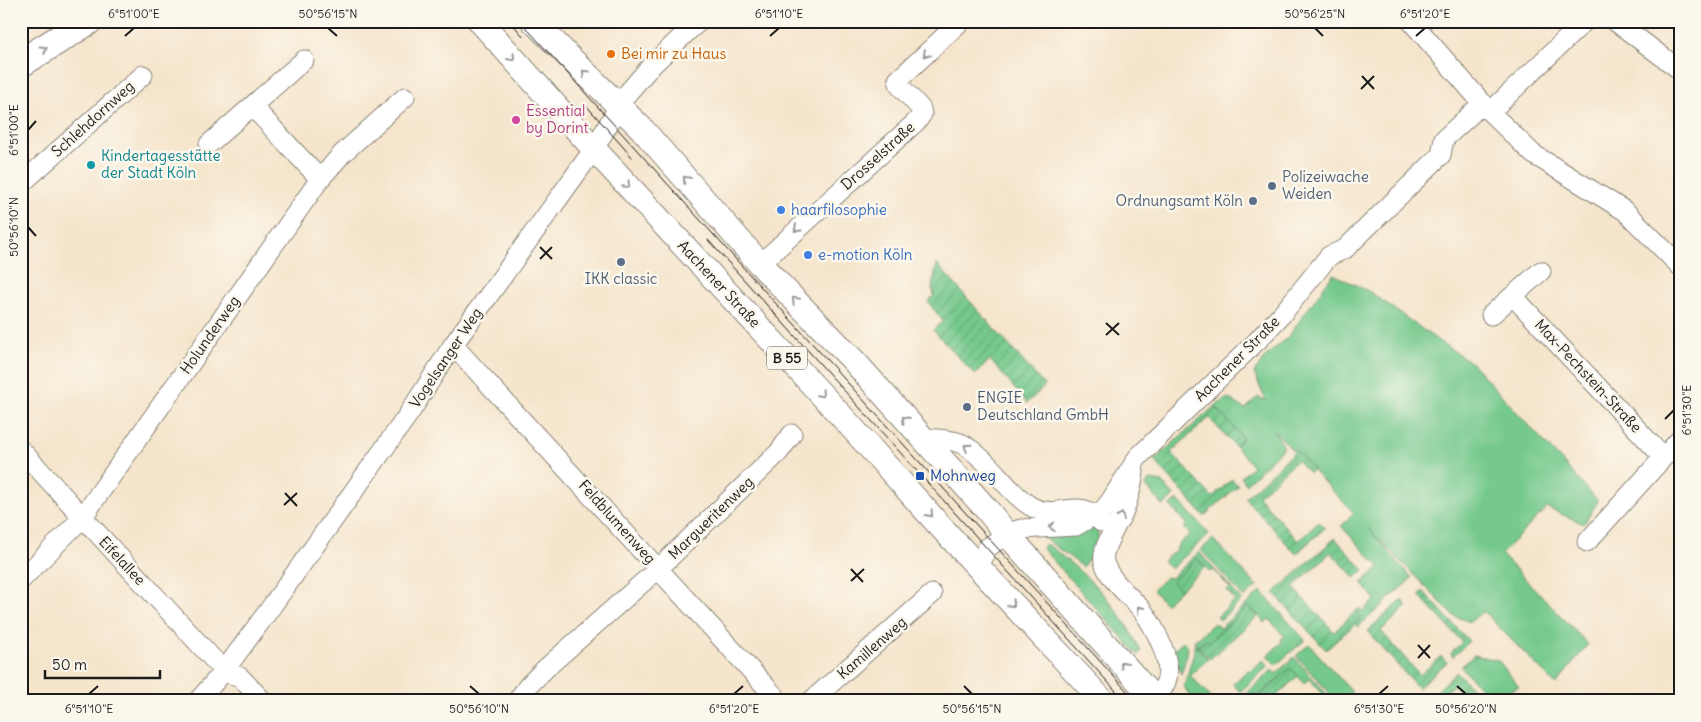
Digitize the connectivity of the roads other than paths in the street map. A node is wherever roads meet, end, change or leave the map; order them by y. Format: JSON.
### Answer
{"nodes":[{"id":1,"x":88,"y":21,"type":"edge"},
{"id":2,"x":480,"y":21,"type":"edge"},
{"id":3,"x":533,"y":21,"type":"edge"},
{"id":4,"x":961,"y":21,"type":"edge"},
{"id":5,"x":1411,"y":21,"type":"edge"},
{"id":6,"x":1584,"y":21,"type":"edge"},
{"id":7,"x":1615,"y":21,"type":"edge"},
{"id":8,"x":689,"y":24,"type":"edge"},
{"id":9,"x":304,"y":60,"type":"dead end"},
{"id":10,"x":21,"y":63,"type":"edge"},
{"id":11,"x":1680,"y":70,"type":"edge"},
{"id":12,"x":142,"y":75,"type":"dead end"},
{"id":13,"x":405,"y":97,"type":"dead end"},
{"id":14,"x":252,"y":106,"type":"junction"},
{"id":15,"x":620,"y":107,"type":"junction"},
{"id":16,"x":1486,"y":108,"type":"junction"},
{"id":17,"x":209,"y":144,"type":"dead end"},
{"id":18,"x":594,"y":149,"type":"junction"},
{"id":19,"x":320,"y":179,"type":"junction"},
{"id":20,"x":21,"y":184,"type":"edge"},
{"id":21,"x":760,"y":264,"type":"junction"},
{"id":22,"x":1680,"y":266,"type":"edge"},
{"id":23,"x":1541,"y":271,"type":"dead end"},
{"id":24,"x":1513,"y":296,"type":"junction"},
{"id":25,"x":1491,"y":315,"type":"dead end"},
{"id":26,"x":453,"y":345,"type":"junction"},
{"id":27,"x":792,"y":434,"type":"dead end"},
{"id":28,"x":922,"y":438,"type":"junction"},
{"id":29,"x":1680,"y":439,"type":"edge"},
{"id":30,"x":21,"y":450,"type":"edge"},
{"id":31,"x":1138,"y":457,"type":"junction"},
{"id":32,"x":1663,"y":457,"type":"junction"},
{"id":33,"x":1095,"y":515,"type":"junction"},
{"id":34,"x":82,"y":518,"type":"junction"},
{"id":35,"x":1007,"y":534,"type":"junction"},
{"id":36,"x":1587,"y":542,"type":"dead end"},
{"id":37,"x":1107,"y":545,"type":"junction"},
{"id":38,"x":658,"y":568,"type":"junction"},
{"id":39,"x":979,"y":568,"type":"junction"},
{"id":40,"x":21,"y":580,"type":"edge"},
{"id":41,"x":932,"y":594,"type":"dead end"},
{"id":42,"x":224,"y":671,"type":"junction"},
{"id":43,"x":1155,"y":700,"type":"edge"},
{"id":44,"x":198,"y":701,"type":"edge"},
{"id":45,"x":262,"y":701,"type":"edge"},
{"id":46,"x":517,"y":701,"type":"edge"},
{"id":47,"x":779,"y":701,"type":"edge"},
{"id":48,"x":811,"y":701,"type":"edge"},
{"id":49,"x":1103,"y":701,"type":"edge"}],
"edges":[{"from":10,"to":1,"type":"highway","one_way":true},
{"from":2,"to":18,"type":"main road","name":"Aachener Straße","number":"B 55","one_way":true},
{"from":15,"to":3,"type":"main road","one_way":true},
{"from":4,"to":21,"type":"street","name":"Drosselstraße","one_way":true},
{"from":5,"to":16,"type":"street"},
{"from":6,"to":16,"type":"street"},
{"from":7,"to":11,"type":"street"},
{"from":8,"to":15,"type":"street","name":"Vogelsanger Weg"},
{"from":9,"to":14,"type":"street"},
{"from":12,"to":20,"type":"street","name":"Schlehdornweg"},
{"from":13,"to":19,"type":"street","name":"Holunderweg"},
{"from":14,"to":17,"type":"street"},
{"from":14,"to":19,"type":"street"},
{"from":15,"to":18,"type":"street","name":"Vogelsanger Weg"},
{"from":21,"to":15,"type":"main road","one_way":true},
{"from":16,"to":22,"type":"street"},
{"from":16,"to":31,"type":"street","name":"Aachener Straße"},
{"from":18,"to":26,"type":"street","name":"Vogelsanger Weg"},
{"from":18,"to":39,"type":"main road","name":"Aachener Straße","number":"B 55","one_way":true},
{"from":19,"to":34,"type":"street","name":"Holunderweg"},
{"from":28,"to":21,"type":"main road","one_way":true},
{"from":23,"to":24,"type":"street"},
{"from":24,"to":25,"type":"street"},
{"from":24,"to":32,"type":"street","name":"Max-Pechstein-Straße"},
{"from":26,"to":38,"type":"street","name":"Feldblumenweg"},
{"from":26,"to":42,"type":"street","name":"Vogelsanger Weg"},
{"from":27,"to":38,"type":"street","name":"Margueritenweg"},
{"from":33,"to":28,"type":"street","one_way":true},
{"from":28,"to":35,"type":"main road"},
{"from":29,"to":32,"type":"street"},
{"from":30,"to":34,"type":"street","name":"Eifelallee"},
{"from":31,"to":33,"type":"street","name":"Aachener Straße"},
{"from":37,"to":31,"type":"street","one_way":true},
{"from":32,"to":36,"type":"street"},
{"from":33,"to":35,"type":"street","name":"Aachener Straße","one_way":true},
{"from":33,"to":37,"type":"street"},
{"from":34,"to":40,"type":"street","name":"Holunderweg"},
{"from":34,"to":42,"type":"street","name":"Eifelallee"},
{"from":35,"to":39,"type":"street","name":"Aachener Straße"},
{"from":43,"to":35,"type":"main road","one_way":true},
{"from":43,"to":37,"type":"street","one_way":true},
{"from":38,"to":46,"type":"street","name":"Margueritenweg"},
{"from":38,"to":47,"type":"street","name":"Feldblumenweg"},
{"from":39,"to":49,"type":"main road","name":"Aachener Straße","number":"B 55","one_way":true},
{"from":41,"to":48,"type":"street","name":"Kamillenweg"},
{"from":42,"to":44,"type":"street","name":"Vogelsanger Weg"},
{"from":42,"to":45,"type":"street","name":"Eifelallee"}]}
